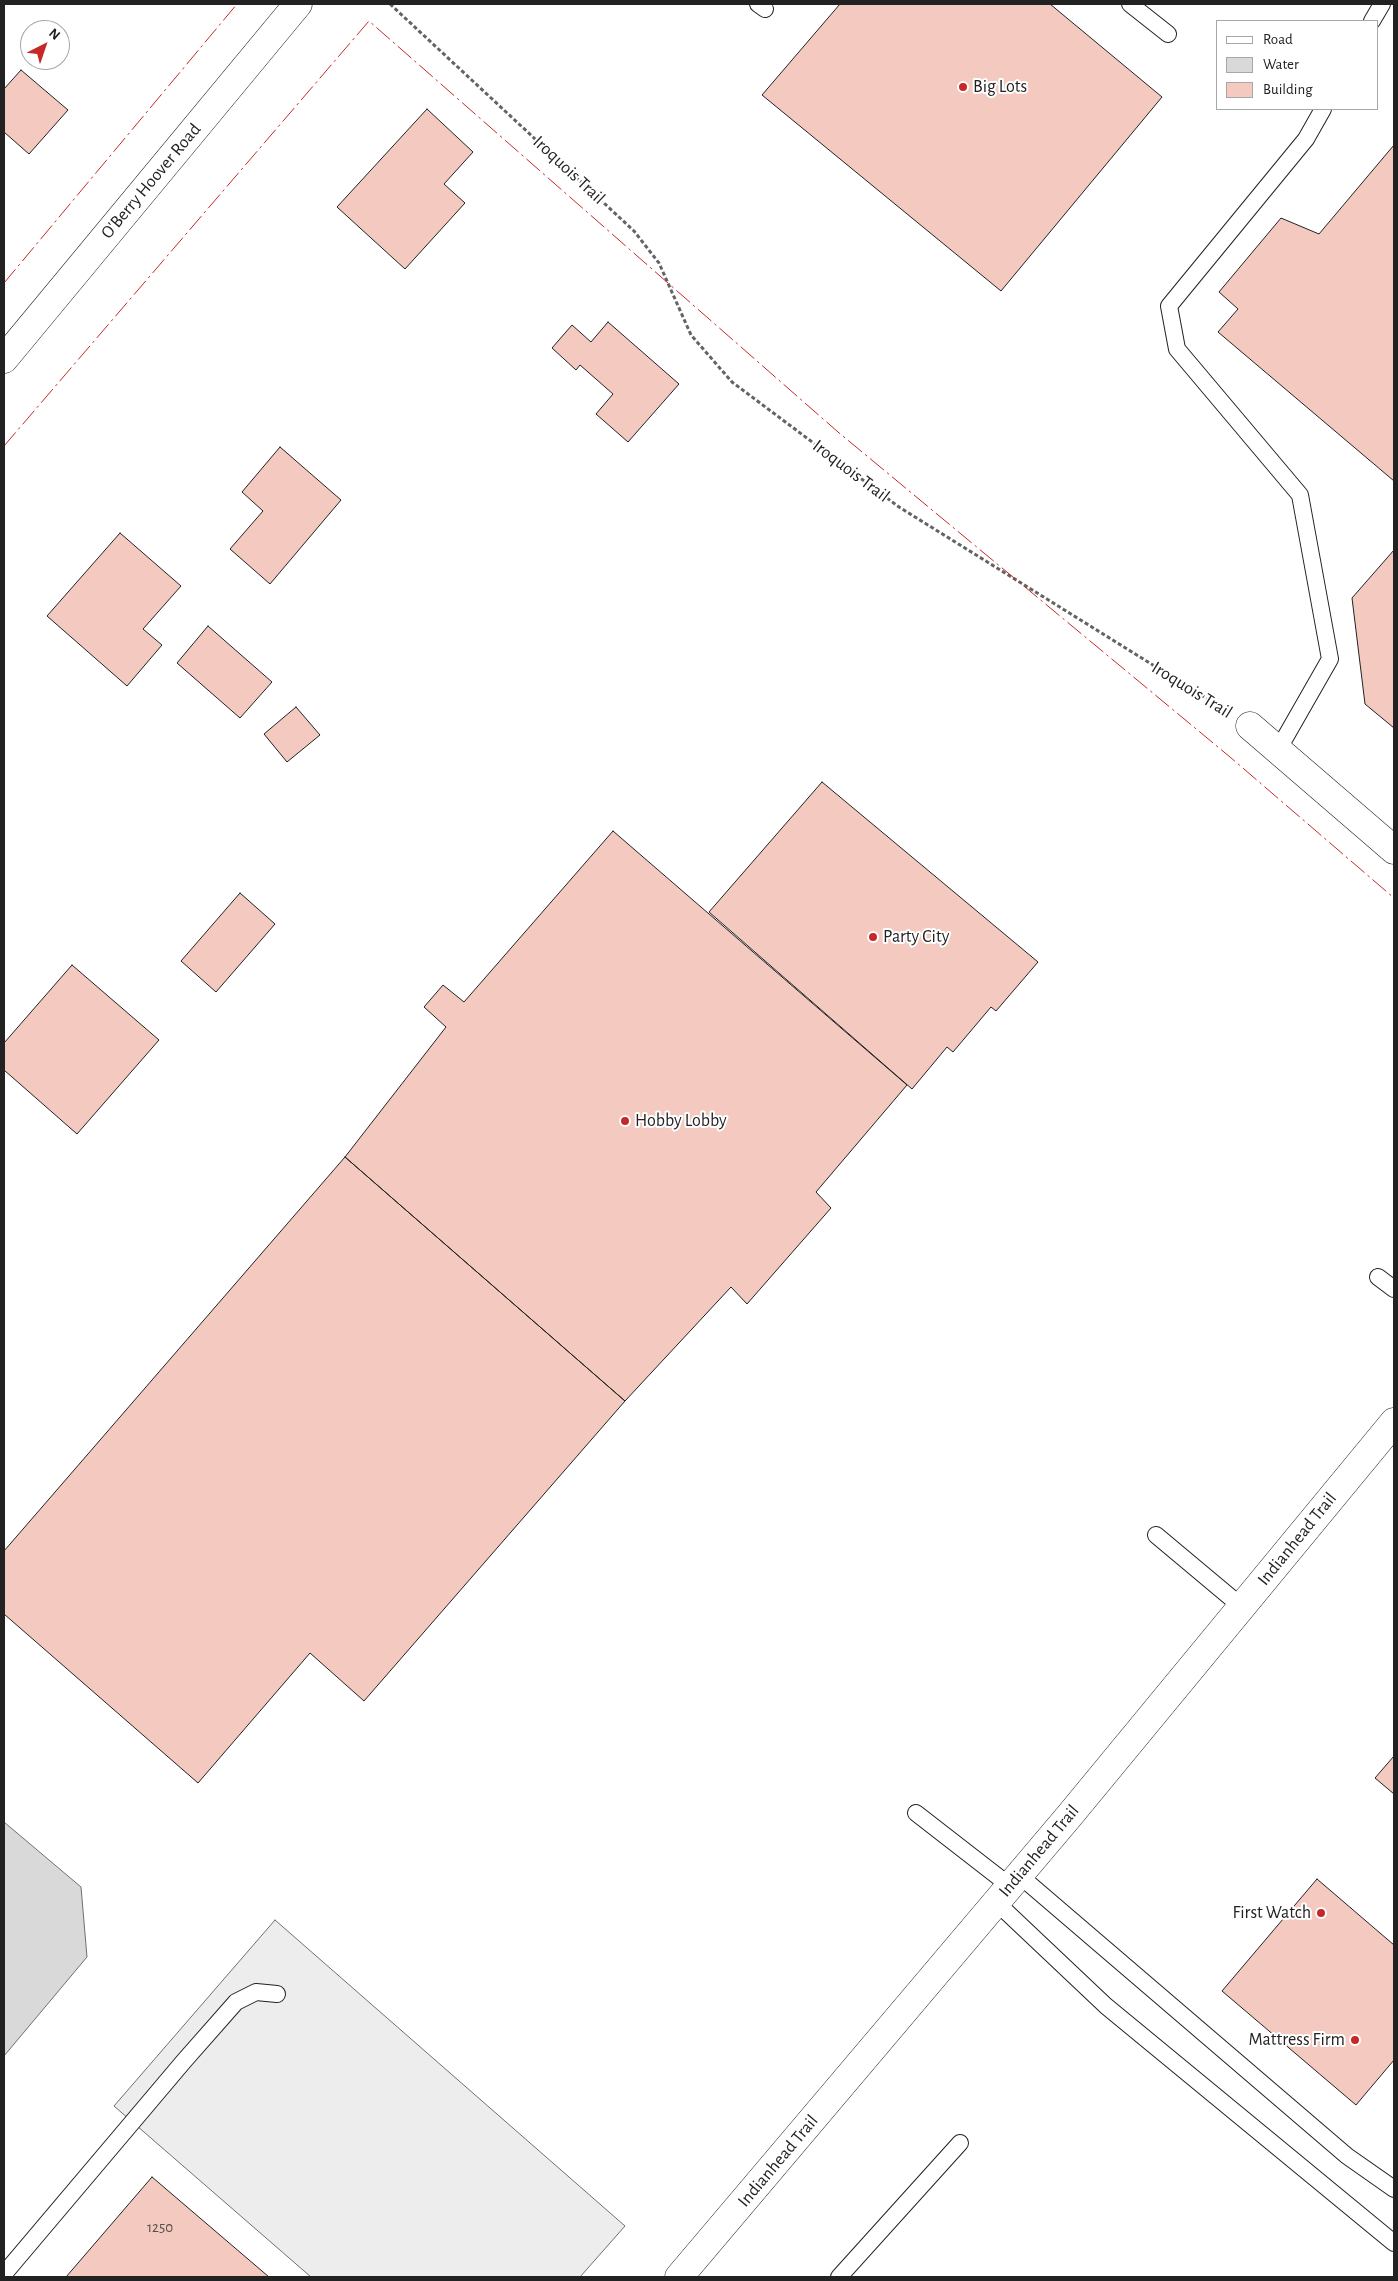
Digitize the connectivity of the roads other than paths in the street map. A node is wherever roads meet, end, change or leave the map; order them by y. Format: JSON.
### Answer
{"nodes":[{"id":1,"x":298,"y":4,"type":"edge"},
{"id":2,"x":1130,"y":4,"type":"edge"},
{"id":3,"x":1382,"y":4,"type":"edge"},
{"id":4,"x":1373,"y":20,"type":"edge"},
{"id":5,"x":1168,"y":34,"type":"dead end"},
{"id":6,"x":1322,"y":110,"type":"edge"},
{"id":7,"x":4,"y":359,"type":"edge"},
{"id":8,"x":1250,"y":726,"type":"road end"},
{"id":9,"x":1278,"y":750,"type":"junction"},
{"id":10,"x":1394,"y":850,"type":"edge"},
{"id":11,"x":1378,"y":1277,"type":"dead end"},
{"id":12,"x":1394,"y":1289,"type":"edge"},
{"id":13,"x":1394,"y":1422,"type":"edge"},
{"id":14,"x":1156,"y":1535,"type":"dead end"},
{"id":15,"x":1242,"y":1606,"type":"junction"},
{"id":16,"x":916,"y":1813,"type":"dead end"},
{"id":17,"x":1008,"y":1888,"type":"junction"},
{"id":18,"x":277,"y":1994,"type":"dead end"},
{"id":19,"x":960,"y":2143,"type":"dead end"},
{"id":20,"x":1394,"y":2189,"type":"edge"},
{"id":21,"x":1394,"y":2243,"type":"edge"},
{"id":22,"x":4,"y":2274,"type":"edge"},
{"id":23,"x":679,"y":2277,"type":"edge"},
{"id":24,"x":839,"y":2277,"type":"edge"}],
"edges":[{"from":1,"to":7,"type":"street","name":"O'Berry Hoover Road"},
{"from":2,"to":5,"type":"lane"},
{"from":3,"to":4,"type":"lane"},
{"from":6,"to":9,"type":"lane"},
{"from":8,"to":9,"type":"street","name":"Iroquois Trail"},
{"from":9,"to":10,"type":"street","name":"Iroquois Trail"},
{"from":11,"to":12,"type":"lane"},
{"from":13,"to":15,"type":"street","name":"Indianhead Trail"},
{"from":14,"to":15,"type":"lane"},
{"from":15,"to":17,"type":"street","name":"Indianhead Trail"},
{"from":16,"to":17,"type":"lane"},
{"from":17,"to":20,"type":"lane"},
{"from":17,"to":21,"type":"lane"},
{"from":17,"to":23,"type":"street","name":"Indianhead Trail"},
{"from":18,"to":22,"type":"lane"},
{"from":19,"to":24,"type":"lane"}]}
